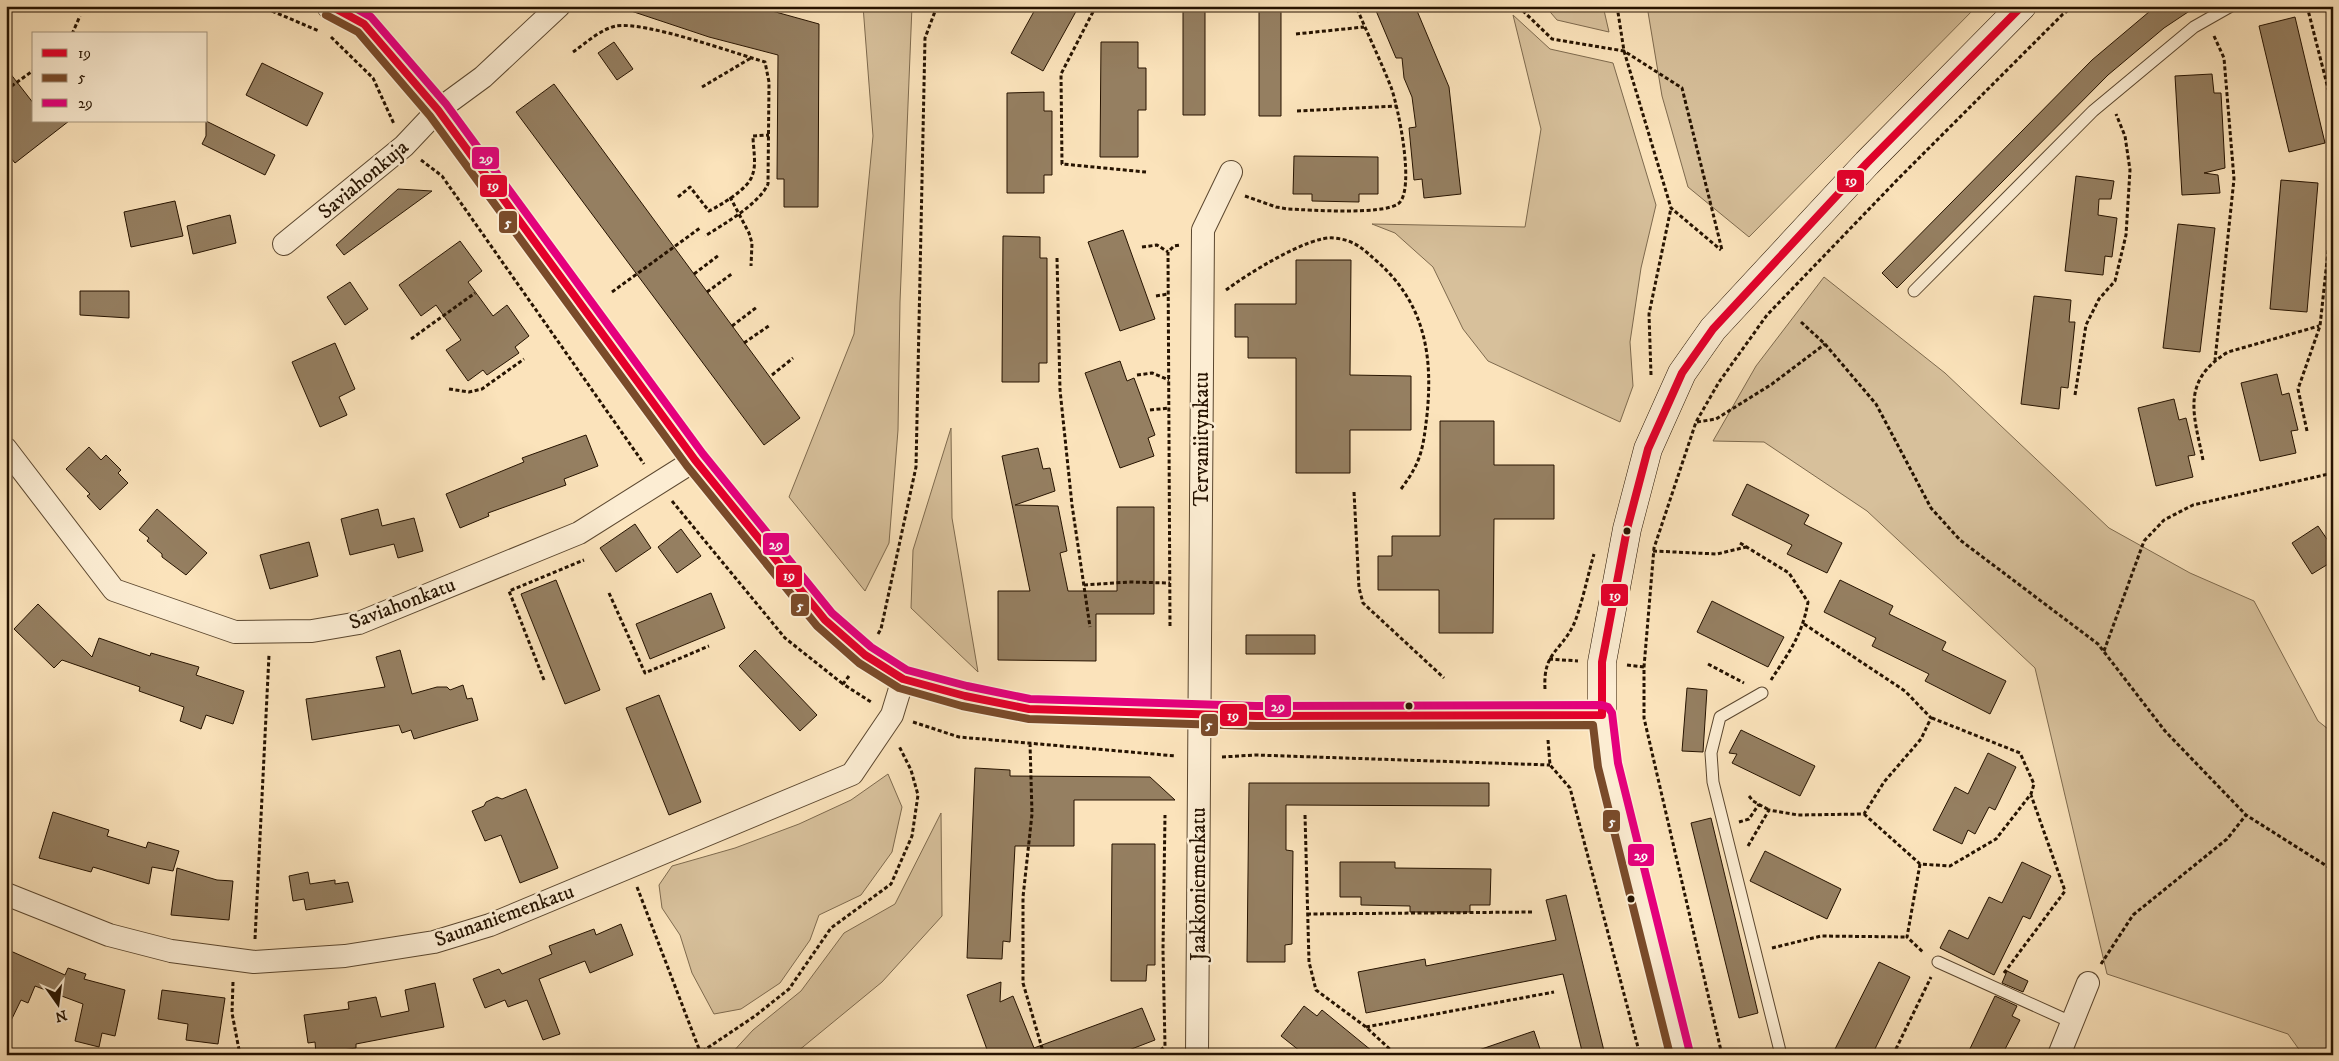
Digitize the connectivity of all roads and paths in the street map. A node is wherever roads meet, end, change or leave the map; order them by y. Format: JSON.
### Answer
{"nodes":[{"id":1,"x":260,"y":6,"type":"edge"},
{"id":2,"x":332,"y":6,"type":"edge"},
{"id":3,"x":559,"y":6,"type":"edge"},
{"id":4,"x":937,"y":6,"type":"edge"},
{"id":5,"x":1096,"y":6,"type":"edge"},
{"id":6,"x":1356,"y":6,"type":"edge"},
{"id":7,"x":1518,"y":6,"type":"edge"},
{"id":8,"x":1617,"y":6,"type":"edge"},
{"id":9,"x":2022,"y":6,"type":"edge"},
{"id":10,"x":2074,"y":6,"type":"edge"},
{"id":11,"x":2231,"y":6,"type":"edge"},
{"id":12,"x":2308,"y":6,"type":"edge"},
{"id":13,"x":80,"y":16,"type":"dead end"},
{"id":14,"x":2207,"y":20,"type":"junction"},
{"id":15,"x":1364,"y":27,"type":"junction"},
{"id":16,"x":73,"y":32,"type":"edge"},
{"id":17,"x":1296,"y":34,"type":"dead end"},
{"id":18,"x":1624,"y":51,"type":"junction"},
{"id":19,"x":573,"y":52,"type":"dead end"},
{"id":20,"x":751,"y":58,"type":"junction"},
{"id":21,"x":32,"y":71,"type":"edge"},
{"id":22,"x":702,"y":87,"type":"dead end"},
{"id":23,"x":6,"y":90,"type":"edge"},
{"id":24,"x":2109,"y":98,"type":"junction"},
{"id":25,"x":1396,"y":106,"type":"junction"},
{"id":26,"x":2333,"y":108,"type":"edge"},
{"id":27,"x":438,"y":110,"type":"junction"},
{"id":28,"x":1297,"y":111,"type":"dead end"},
{"id":29,"x":769,"y":135,"type":"junction"},
{"id":30,"x":404,"y":146,"type":"junction"},
{"id":31,"x":1146,"y":172,"type":"dead end"},
{"id":32,"x":1228,"y":179,"type":"joint"},
{"id":33,"x":678,"y":197,"type":"dead end"},
{"id":34,"x":730,"y":198,"type":"junction"},
{"id":35,"x":2333,"y":205,"type":"edge"},
{"id":36,"x":739,"y":213,"type":"junction"},
{"id":37,"x":700,"y":228,"type":"dead end"},
{"id":38,"x":706,"y":236,"type":"dead end"},
{"id":39,"x":284,"y":244,"type":"dead end"},
{"id":40,"x":1203,"y":244,"type":"junction"},
{"id":41,"x":1142,"y":247,"type":"dead end"},
{"id":42,"x":1168,"y":252,"type":"junction"},
{"id":43,"x":719,"y":255,"type":"dead end"},
{"id":44,"x":1057,"y":258,"type":"dead end"},
{"id":45,"x":751,"y":266,"type":"dead end"},
{"id":46,"x":733,"y":273,"type":"dead end"},
{"id":47,"x":694,"y":274,"type":"dead end"},
{"id":48,"x":1914,"y":290,"type":"dead end"},
{"id":49,"x":612,"y":292,"type":"dead end"},
{"id":50,"x":707,"y":292,"type":"dead end"},
{"id":51,"x":475,"y":293,"type":"dead end"},
{"id":52,"x":1168,"y":294,"type":"junction"},
{"id":53,"x":1156,"y":296,"type":"dead end"},
{"id":54,"x":1202,"y":297,"type":"junction"},
{"id":55,"x":757,"y":307,"type":"dead end"},
{"id":56,"x":1801,"y":322,"type":"dead end"},
{"id":57,"x":770,"y":325,"type":"dead end"},
{"id":58,"x":732,"y":326,"type":"dead end"},
{"id":59,"x":2320,"y":326,"type":"junction"},
{"id":60,"x":411,"y":339,"type":"dead end"},
{"id":61,"x":744,"y":343,"type":"dead end"},
{"id":62,"x":1825,"y":344,"type":"junction"},
{"id":63,"x":793,"y":358,"type":"dead end"},
{"id":64,"x":524,"y":359,"type":"dead end"},
{"id":65,"x":2215,"y":360,"type":"junction"},
{"id":66,"x":772,"y":375,"type":"dead end"},
{"id":67,"x":1138,"y":375,"type":"dead end"},
{"id":68,"x":1169,"y":380,"type":"junction"},
{"id":69,"x":449,"y":389,"type":"dead end"},
{"id":70,"x":2076,"y":395,"type":"dead end"},
{"id":71,"x":1169,"y":408,"type":"junction"},
{"id":72,"x":1150,"y":410,"type":"dead end"},
{"id":73,"x":1696,"y":422,"type":"junction"},
{"id":74,"x":2308,"y":431,"type":"dead end"},
{"id":75,"x":6,"y":450,"type":"edge"},
{"id":76,"x":695,"y":460,"type":"junction"},
{"id":77,"x":2203,"y":460,"type":"dead end"},
{"id":78,"x":2333,"y":473,"type":"edge"},
{"id":79,"x":658,"y":483,"type":"junction"},
{"id":80,"x":1402,"y":489,"type":"dead end"},
{"id":81,"x":1354,"y":492,"type":"dead end"},
{"id":82,"x":1740,"y":543,"type":"dead end"},
{"id":83,"x":1747,"y":547,"type":"junction"},
{"id":84,"x":1653,"y":551,"type":"junction"},
{"id":85,"x":584,"y":560,"type":"dead end"},
{"id":86,"x":1170,"y":583,"type":"junction"},
{"id":87,"x":1084,"y":585,"type":"junction"},
{"id":88,"x":609,"y":593,"type":"dead end"},
{"id":89,"x":1804,"y":624,"type":"junction"},
{"id":90,"x":1170,"y":626,"type":"dead end"},
{"id":91,"x":1090,"y":627,"type":"dead end"},
{"id":92,"x":270,"y":630,"type":"junction"},
{"id":93,"x":709,"y":646,"type":"dead end"},
{"id":94,"x":2104,"y":650,"type":"junction"},
{"id":95,"x":865,"y":655,"type":"junction"},
{"id":96,"x":1708,"y":664,"type":"dead end"},
{"id":97,"x":1444,"y":678,"type":"dead end"},
{"id":98,"x":903,"y":679,"type":"junction"},
{"id":99,"x":544,"y":680,"type":"dead end"},
{"id":100,"x":843,"y":684,"type":"dead end"},
{"id":101,"x":1762,"y":693,"type":"junction"},
{"id":102,"x":1198,"y":713,"type":"junction"},
{"id":103,"x":1602,"y":715,"type":"junction"},
{"id":104,"x":1931,"y":718,"type":"junction"},
{"id":105,"x":880,"y":732,"type":"junction"},
{"id":106,"x":1030,"y":743,"type":"dead end"},
{"id":107,"x":2031,"y":794,"type":"junction"},
{"id":108,"x":1749,"y":796,"type":"dead end"},
{"id":109,"x":1759,"y":804,"type":"junction"},
{"id":110,"x":1769,"y":810,"type":"junction"},
{"id":111,"x":1864,"y":814,"type":"junction"},
{"id":112,"x":1166,"y":815,"type":"dead end"},
{"id":113,"x":1305,"y":815,"type":"dead end"},
{"id":114,"x":2246,"y":815,"type":"junction"},
{"id":115,"x":1733,"y":823,"type":"dead end"},
{"id":116,"x":1920,"y":864,"type":"junction"},
{"id":117,"x":629,"y":867,"type":"junction"},
{"id":118,"x":1735,"y":868,"type":"junction"},
{"id":119,"x":2333,"y":870,"type":"edge"},
{"id":120,"x":6,"y":894,"type":"edge"},
{"id":121,"x":1534,"y":912,"type":"dead end"},
{"id":122,"x":1307,"y":914,"type":"junction"},
{"id":123,"x":1907,"y":937,"type":"junction"},
{"id":124,"x":1756,"y":952,"type":"junction"},
{"id":125,"x":245,"y":960,"type":"junction"},
{"id":126,"x":1938,"y":962,"type":"joint"},
{"id":127,"x":1931,"y":977,"type":"dead end"},
{"id":128,"x":2088,"y":984,"type":"joint"},
{"id":129,"x":1993,"y":988,"type":"junction"},
{"id":130,"x":1554,"y":992,"type":"dead end"},
{"id":131,"x":2071,"y":1022,"type":"junction"},
{"id":132,"x":1366,"y":1027,"type":"junction"},
{"id":133,"x":701,"y":1054,"type":"edge"},
{"id":134,"x":240,"y":1055,"type":"edge"},
{"id":135,"x":690,"y":1055,"type":"edge"},
{"id":136,"x":1044,"y":1055,"type":"edge"},
{"id":137,"x":1156,"y":1055,"type":"edge"},
{"id":138,"x":1197,"y":1055,"type":"edge"},
{"id":139,"x":1396,"y":1055,"type":"edge"},
{"id":140,"x":1680,"y":1055,"type":"edge"},
{"id":141,"x":1722,"y":1055,"type":"edge"},
{"id":142,"x":1781,"y":1055,"type":"edge"},
{"id":143,"x":1893,"y":1055,"type":"edge"},
{"id":144,"x":2059,"y":1055,"type":"edge"}],
"edges":[{"from":1,"to":30,"type":"path"},
{"from":2,"to":27,"type":"street"},
{"from":3,"to":27,"type":"street","name":"Saviahonkuja"},
{"from":4,"to":95,"type":"path"},
{"from":5,"to":31,"type":"path"},
{"from":6,"to":15,"type":"path"},
{"from":7,"to":18,"type":"path"},
{"from":8,"to":18,"type":"path"},
{"from":9,"to":103,"type":"street"},
{"from":10,"to":73,"type":"path"},
{"from":11,"to":14,"type":"lane"},
{"from":12,"to":26,"type":"path"},
{"from":13,"to":16,"type":"path"},
{"from":14,"to":24,"type":"lane"},
{"from":14,"to":65,"type":"path"},
{"from":15,"to":17,"type":"path"},
{"from":15,"to":25,"type":"path"},
{"from":18,"to":18,"type":"path"},
{"from":19,"to":20,"type":"path"},
{"from":20,"to":22,"type":"path"},
{"from":20,"to":29,"type":"path"},
{"from":21,"to":23,"type":"path"},
{"from":24,"to":48,"type":"lane"},
{"from":24,"to":70,"type":"path"},
{"from":25,"to":28,"type":"path"},
{"from":25,"to":32,"type":"path"},
{"from":27,"to":30,"type":"street","name":"Saviahonkuja"},
{"from":27,"to":76,"type":"street"},
{"from":29,"to":34,"type":"path"},
{"from":29,"to":36,"type":"path"},
{"from":30,"to":39,"type":"street","name":"Saviahonkuja"},
{"from":30,"to":79,"type":"path"},
{"from":32,"to":40,"type":"street","name":"Tervaniitynkatu"},
{"from":33,"to":34,"type":"path"},
{"from":34,"to":36,"type":"path"},
{"from":35,"to":59,"type":"path"},
{"from":36,"to":38,"type":"path"},
{"from":36,"to":45,"type":"path"},
{"from":37,"to":49,"type":"path"},
{"from":40,"to":42,"type":"path"},
{"from":40,"to":54,"type":"street","name":"Tervaniitynkatu"},
{"from":41,"to":42,"type":"path"},
{"from":42,"to":52,"type":"path"},
{"from":43,"to":47,"type":"path"},
{"from":44,"to":87,"type":"path"},
{"from":46,"to":50,"type":"path"},
{"from":51,"to":60,"type":"path"},
{"from":52,"to":53,"type":"path"},
{"from":52,"to":68,"type":"path"},
{"from":54,"to":80,"type":"path"},
{"from":54,"to":102,"type":"street","name":"Tervaniitynkatu"},
{"from":55,"to":58,"type":"path"},
{"from":56,"to":62,"type":"path"},
{"from":57,"to":61,"type":"path"},
{"from":59,"to":65,"type":"path"},
{"from":59,"to":74,"type":"path"},
{"from":62,"to":73,"type":"path"},
{"from":62,"to":94,"type":"path"},
{"from":63,"to":66,"type":"path"},
{"from":64,"to":69,"type":"path"},
{"from":65,"to":77,"type":"path"},
{"from":67,"to":68,"type":"path"},
{"from":68,"to":71,"type":"path"},
{"from":71,"to":72,"type":"path"},
{"from":71,"to":86,"type":"path"},
{"from":73,"to":84,"type":"path"},
{"from":75,"to":92,"type":"street","name":"Saviahonkatu"},
{"from":76,"to":79,"type":"street","name":"Saviahonkatu"},
{"from":76,"to":95,"type":"street"},
{"from":78,"to":94,"type":"path"},
{"from":79,"to":92,"type":"street","name":"Saviahonkatu"},
{"from":79,"to":100,"type":"path"},
{"from":81,"to":97,"type":"path"},
{"from":82,"to":83,"type":"path"},
{"from":83,"to":84,"type":"path"},
{"from":83,"to":89,"type":"path"},
{"from":84,"to":141,"type":"path"},
{"from":85,"to":99,"type":"path"},
{"from":86,"to":87,"type":"path"},
{"from":86,"to":90,"type":"path"},
{"from":87,"to":91,"type":"path"},
{"from":88,"to":93,"type":"path"},
{"from":89,"to":101,"type":"path"},
{"from":89,"to":104,"type":"path"},
{"from":92,"to":125,"type":"path"},
{"from":94,"to":114,"type":"path"},
{"from":95,"to":98,"type":"street"},
{"from":96,"to":101,"type":"path"},
{"from":98,"to":102,"type":"street"},
{"from":98,"to":105,"type":"street","name":"Saunaniemenkatu"},
{"from":101,"to":118,"type":"lane"},
{"from":102,"to":103,"type":"street"},
{"from":102,"to":138,"type":"street","name":"Jaakkoniemenkatu"},
{"from":103,"to":140,"type":"street"},
{"from":104,"to":107,"type":"path"},
{"from":104,"to":111,"type":"path"},
{"from":105,"to":117,"type":"street","name":"Saunaniemenkatu"},
{"from":105,"to":133,"type":"path"},
{"from":106,"to":136,"type":"path"},
{"from":107,"to":116,"type":"path"},
{"from":107,"to":129,"type":"path"},
{"from":108,"to":109,"type":"path"},
{"from":109,"to":110,"type":"path"},
{"from":109,"to":115,"type":"path"},
{"from":110,"to":111,"type":"path"},
{"from":110,"to":118,"type":"path"},
{"from":111,"to":116,"type":"path"},
{"from":112,"to":137,"type":"path"},
{"from":113,"to":122,"type":"path"},
{"from":114,"to":119,"type":"path"},
{"from":114,"to":128,"type":"path"},
{"from":116,"to":123,"type":"path"},
{"from":117,"to":125,"type":"street","name":"Saunaniemenkatu"},
{"from":117,"to":133,"type":"path"},
{"from":118,"to":124,"type":"lane"},
{"from":120,"to":125,"type":"street","name":"Saunaniemenkatu"},
{"from":121,"to":122,"type":"path"},
{"from":122,"to":132,"type":"path"},
{"from":123,"to":124,"type":"path"},
{"from":123,"to":126,"type":"path"},
{"from":124,"to":142,"type":"lane"},
{"from":125,"to":134,"type":"path"},
{"from":126,"to":129,"type":"lane"},
{"from":127,"to":143,"type":"path"},
{"from":128,"to":131,"type":"street"},
{"from":129,"to":131,"type":"lane"},
{"from":130,"to":132,"type":"path"},
{"from":131,"to":144,"type":"street"},
{"from":132,"to":139,"type":"path"},
{"from":133,"to":135,"type":"path"}]}
